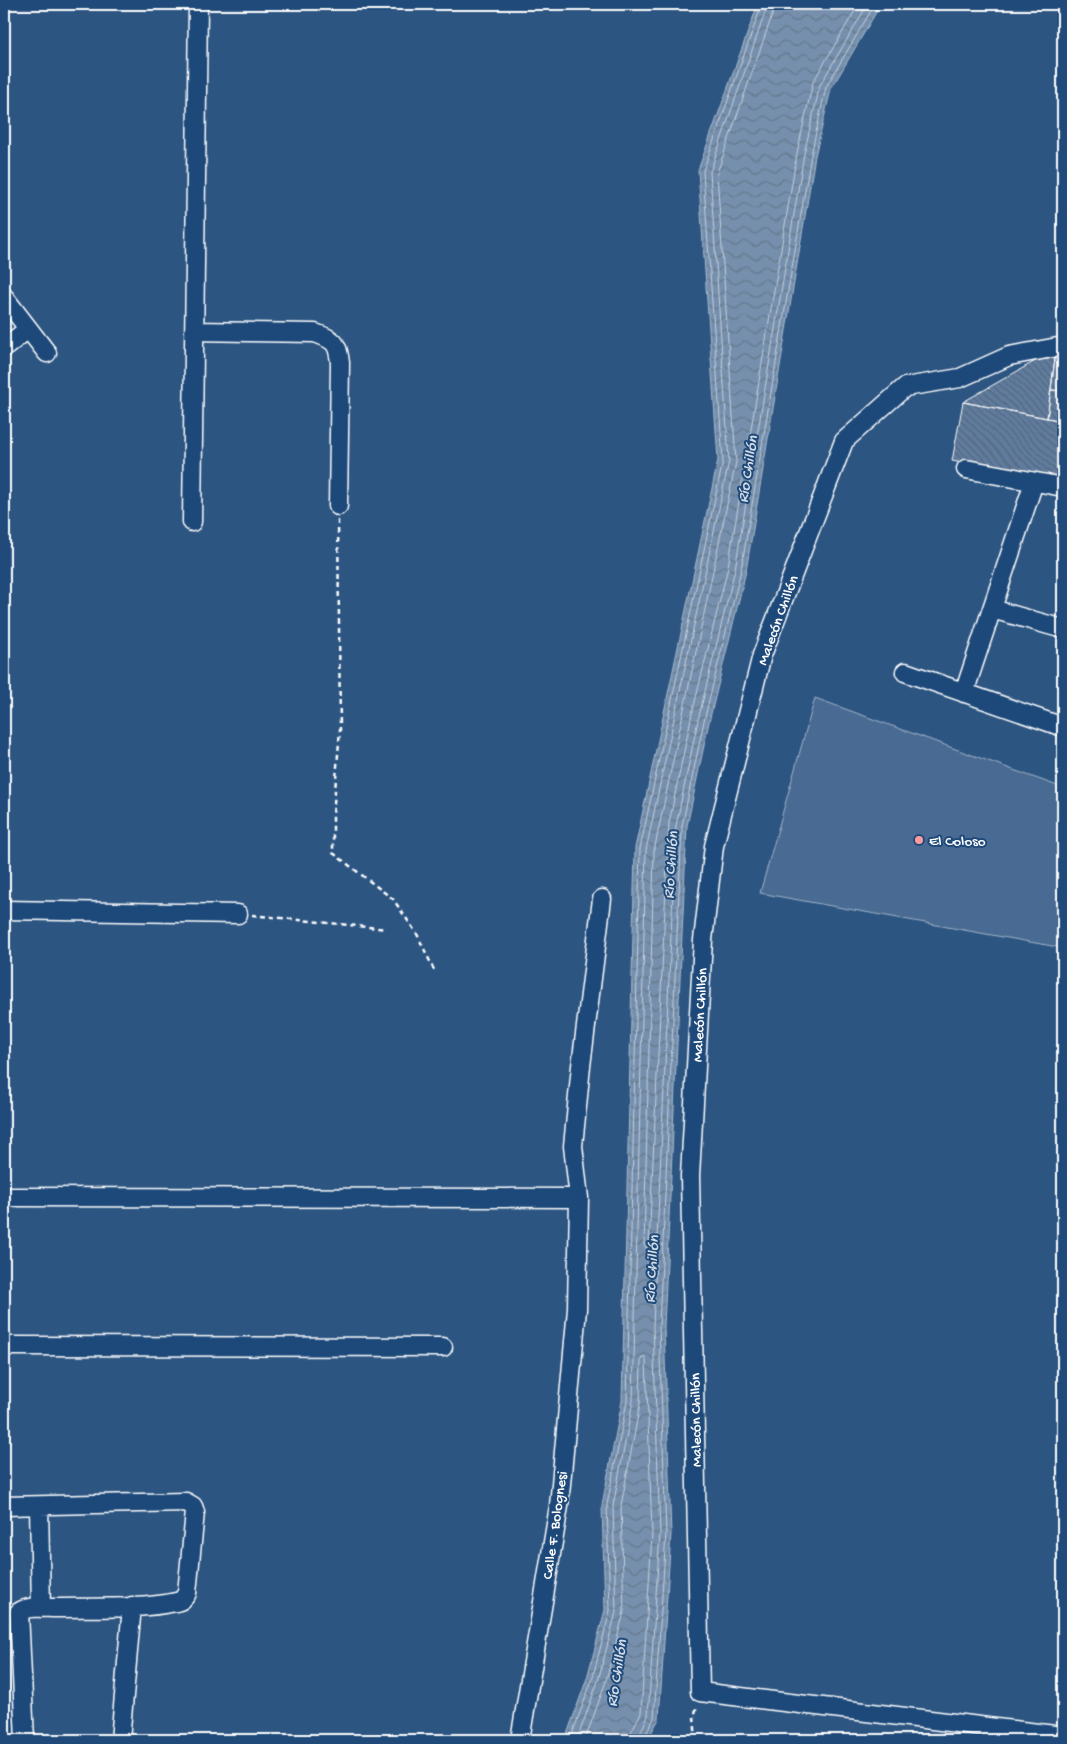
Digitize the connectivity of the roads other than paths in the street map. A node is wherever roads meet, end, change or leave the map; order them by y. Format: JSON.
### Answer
{"nodes":[{"id":1,"x":198,"y":4,"type":"edge"},
{"id":2,"x":4,"y":296,"type":"edge"},
{"id":3,"x":28,"y":328,"type":"junction"},
{"id":4,"x":194,"y":332,"type":"junction"},
{"id":5,"x":1063,"y":346,"type":"edge"},
{"id":6,"x":4,"y":348,"type":"edge"},
{"id":7,"x":47,"y":353,"type":"dead end"},
{"id":8,"x":966,"y":469,"type":"dead end"},
{"id":9,"x":1034,"y":482,"type":"junction"},
{"id":10,"x":1063,"y":487,"type":"edge"},
{"id":11,"x":338,"y":506,"type":"road end"},
{"id":12,"x":192,"y":522,"type":"dead end"},
{"id":13,"x":992,"y":609,"type":"junction"},
{"id":14,"x":1063,"y":629,"type":"edge"},
{"id":15,"x":906,"y":672,"type":"dead end"},
{"id":16,"x":964,"y":693,"type":"junction"},
{"id":17,"x":1063,"y":727,"type":"edge"},
{"id":18,"x":602,"y":899,"type":"dead end"},
{"id":19,"x":4,"y":910,"type":"edge"},
{"id":20,"x":238,"y":914,"type":"road end"},
{"id":21,"x":4,"y":1197,"type":"edge"},
{"id":22,"x":579,"y":1198,"type":"junction"},
{"id":23,"x":4,"y":1346,"type":"edge"},
{"id":24,"x":443,"y":1347,"type":"dead end"},
{"id":25,"x":4,"y":1506,"type":"edge"},
{"id":26,"x":39,"y":1506,"type":"junction"},
{"id":27,"x":132,"y":1606,"type":"junction"},
{"id":28,"x":41,"y":1608,"type":"junction"},
{"id":29,"x":1063,"y":1736,"type":"edge"},
{"id":30,"x":24,"y":1740,"type":"edge"},
{"id":31,"x":120,"y":1740,"type":"edge"},
{"id":32,"x":520,"y":1740,"type":"edge"}],
"edges":[{"from":1,"to":4,"type":"street"},
{"from":2,"to":3,"type":"street"},
{"from":3,"to":6,"type":"street"},
{"from":3,"to":7,"type":"street"},
{"from":4,"to":11,"type":"street"},
{"from":4,"to":12,"type":"street"},
{"from":5,"to":29,"type":"street","name":"Malecón Chillón"},
{"from":8,"to":9,"type":"street"},
{"from":9,"to":10,"type":"street"},
{"from":9,"to":13,"type":"street"},
{"from":13,"to":14,"type":"street"},
{"from":13,"to":16,"type":"street"},
{"from":15,"to":16,"type":"street"},
{"from":16,"to":17,"type":"street"},
{"from":18,"to":22,"type":"street","name":"Calle F. Bolognesi"},
{"from":19,"to":20,"type":"street"},
{"from":21,"to":22,"type":"street"},
{"from":22,"to":32,"type":"street","name":"Calle F. Bolognesi"},
{"from":23,"to":24,"type":"street"},
{"from":25,"to":26,"type":"street"},
{"from":26,"to":27,"type":"street"},
{"from":26,"to":28,"type":"street"},
{"from":27,"to":28,"type":"street"},
{"from":27,"to":31,"type":"street"},
{"from":28,"to":30,"type":"street"}]}
